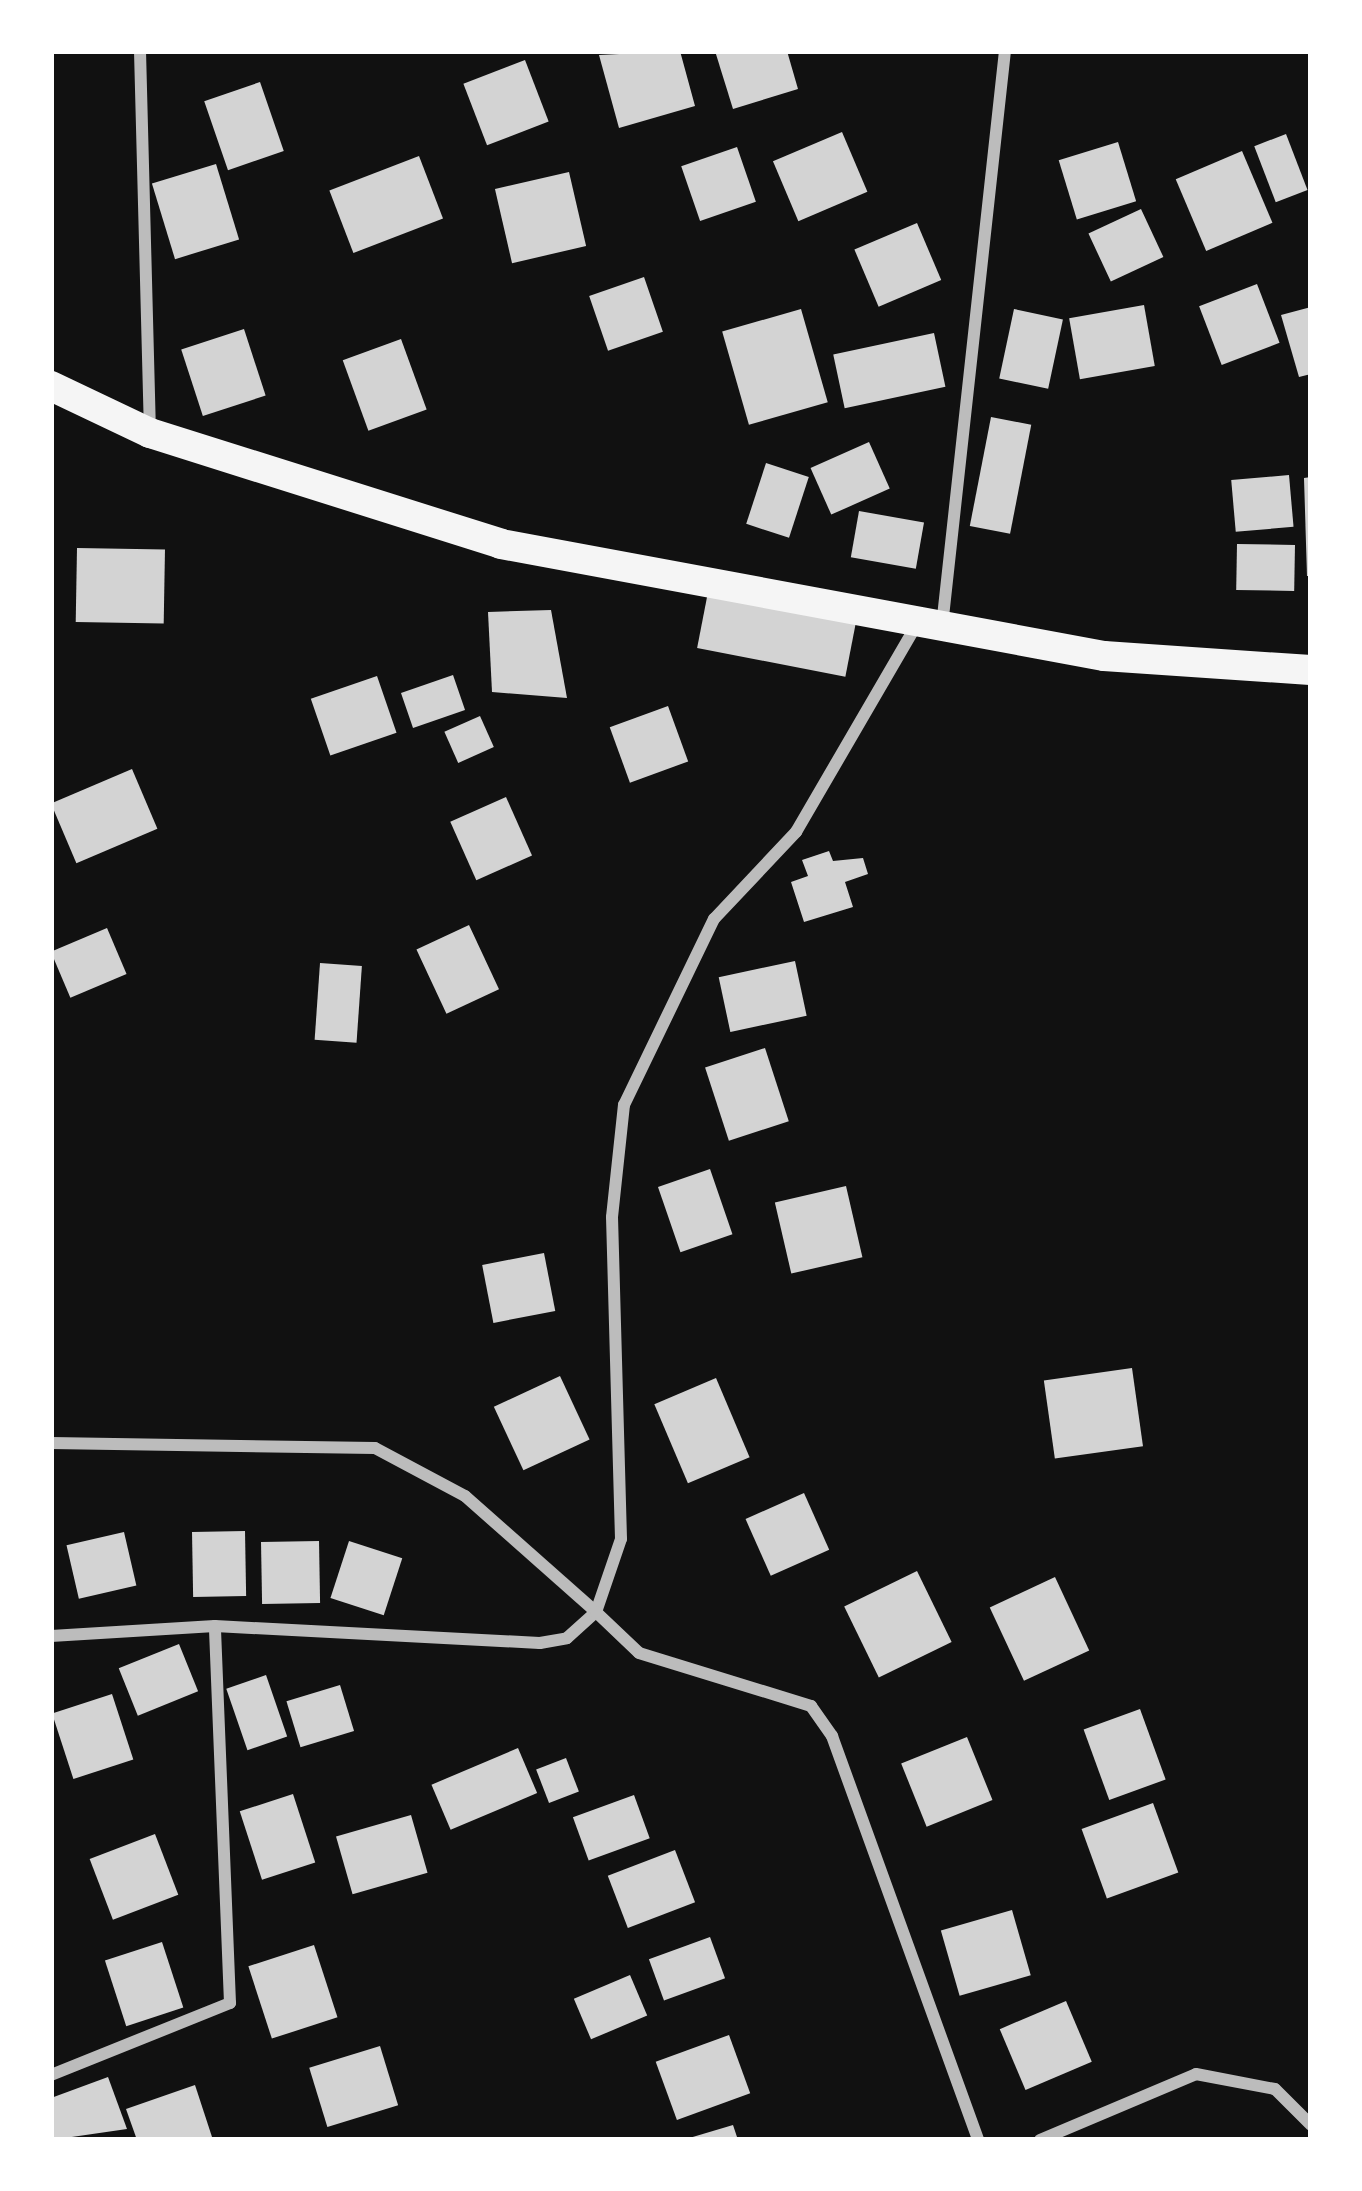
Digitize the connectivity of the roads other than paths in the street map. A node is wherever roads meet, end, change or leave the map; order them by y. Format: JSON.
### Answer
{"nodes":[{"id":1,"x":140,"y":51,"type":"edge"},
{"id":2,"x":1006,"y":51,"type":"edge"},
{"id":3,"x":51,"y":386,"type":"edge"},
{"id":4,"x":150,"y":433,"type":"junction"},
{"id":5,"x":930,"y":625,"type":"junction"},
{"id":6,"x":1311,"y":670,"type":"edge"},
{"id":7,"x":51,"y":1442,"type":"edge"},
{"id":8,"x":596,"y":1612,"type":"junction"},
{"id":9,"x":215,"y":1627,"type":"junction"},
{"id":10,"x":51,"y":1636,"type":"edge"},
{"id":11,"x":51,"y":2075,"type":"edge"},
{"id":12,"x":1311,"y":2125,"type":"edge"},
{"id":13,"x":978,"y":2140,"type":"edge"},
{"id":14,"x":1040,"y":2140,"type":"edge"}],
"edges":[{"from":1,"to":4,"type":"street"},
{"from":2,"to":5,"type":"street"},
{"from":3,"to":4,"type":"main road"},
{"from":4,"to":5,"type":"main road"},
{"from":5,"to":6,"type":"main road"},
{"from":5,"to":8,"type":"street"},
{"from":7,"to":8,"type":"street"},
{"from":8,"to":9,"type":"street"},
{"from":8,"to":13,"type":"street"},
{"from":9,"to":10,"type":"street"},
{"from":9,"to":11,"type":"street"},
{"from":12,"to":14,"type":"street"}]}
